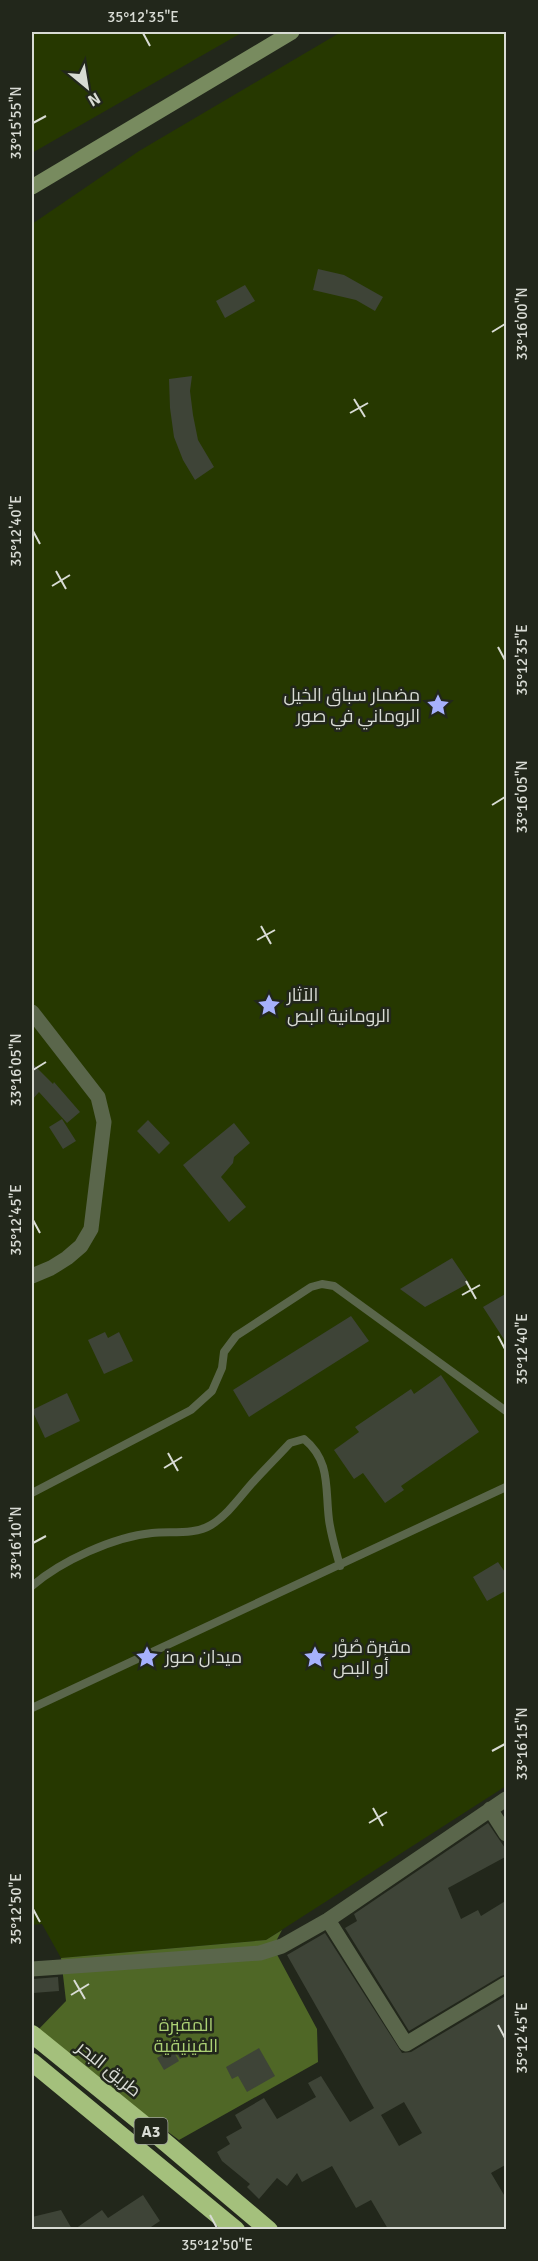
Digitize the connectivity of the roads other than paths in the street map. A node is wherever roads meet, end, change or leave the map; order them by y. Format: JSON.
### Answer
{"nodes":[{"id":1,"x":292,"y":32,"type":"edge"},
{"id":2,"x":32,"y":188,"type":"edge"},
{"id":3,"x":32,"y":1012,"type":"edge"},
{"id":4,"x":32,"y":1276,"type":"edge"},
{"id":5,"x":507,"y":1411,"type":"edge"},
{"id":6,"x":507,"y":1487,"type":"edge"},
{"id":7,"x":32,"y":1493,"type":"edge"},
{"id":8,"x":340,"y":1566,"type":"junction"},
{"id":9,"x":32,"y":1586,"type":"edge"},
{"id":10,"x":32,"y":1708,"type":"edge"},
{"id":11,"x":507,"y":1799,"type":"edge"},
{"id":12,"x":490,"y":1809,"type":"junction"},
{"id":13,"x":507,"y":1834,"type":"edge"},
{"id":14,"x":328,"y":1920,"type":"junction"},
{"id":15,"x":32,"y":1969,"type":"edge"},
{"id":16,"x":507,"y":1984,"type":"edge"},
{"id":17,"x":32,"y":2034,"type":"edge"},
{"id":18,"x":32,"y":2062,"type":"edge"},
{"id":19,"x":236,"y":2229,"type":"edge"},
{"id":20,"x":269,"y":2229,"type":"edge"}],
"edges":[{"from":1,"to":2,"type":"main road"},
{"from":3,"to":4,"type":"street"},
{"from":5,"to":7,"type":"lane"},
{"from":6,"to":8,"type":"lane"},
{"from":8,"to":9,"type":"lane"},
{"from":8,"to":10,"type":"lane"},
{"from":11,"to":12,"type":"street"},
{"from":12,"to":13,"type":"street"},
{"from":12,"to":14,"type":"street"},
{"from":14,"to":15,"type":"street"},
{"from":14,"to":16,"type":"street"},
{"from":17,"to":20,"type":"highway","name":"طريق البحر","number":"A3"},
{"from":18,"to":19,"type":"highway","number":"A3"}]}
